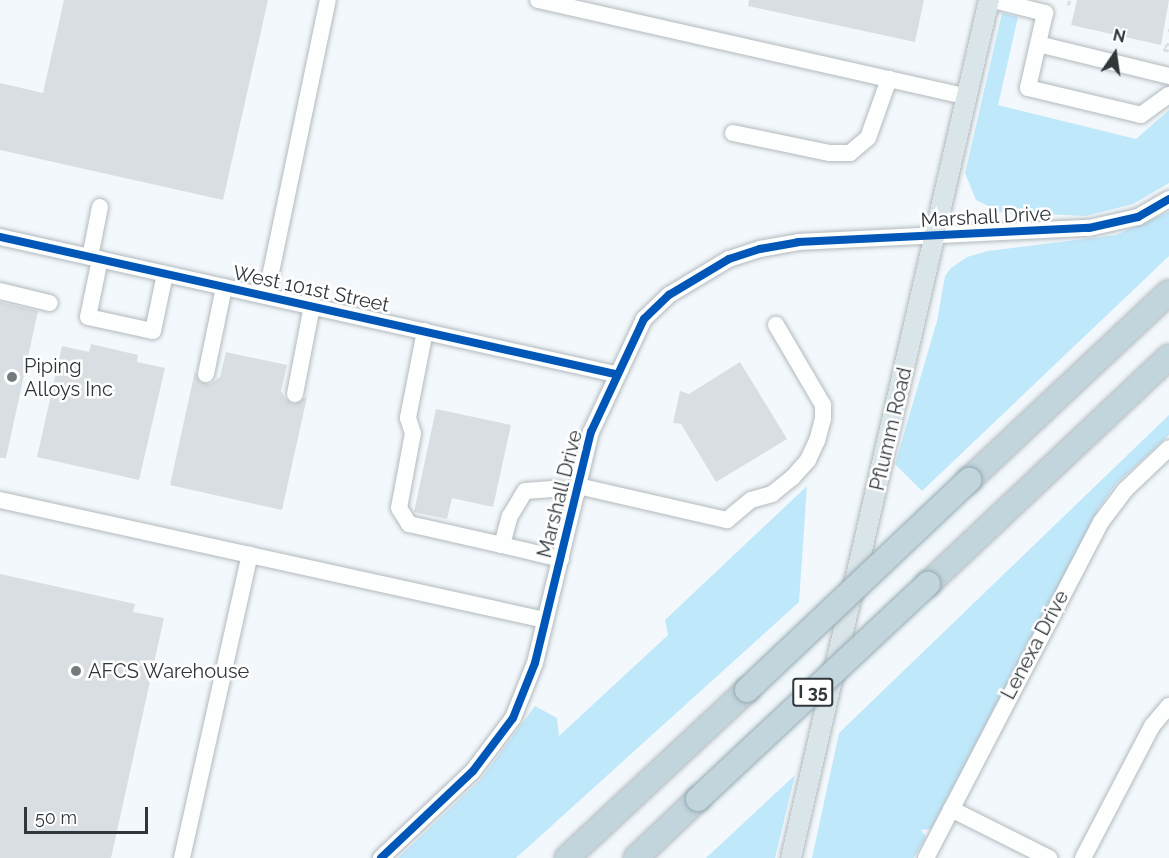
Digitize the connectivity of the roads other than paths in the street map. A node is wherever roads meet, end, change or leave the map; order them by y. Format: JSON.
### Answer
{"nodes":[{"id":1,"x":328,"y":0,"type":"edge"},
{"id":2,"x":538,"y":0,"type":"edge"},
{"id":3,"x":991,"y":0,"type":"edge"},
{"id":4,"x":1047,"y":6,"type":"edge"},
{"id":5,"x":1038,"y":44,"type":"junction"},
{"id":6,"x":1169,"y":76,"type":"edge"},
{"id":7,"x":889,"y":79,"type":"junction"},
{"id":8,"x":1169,"y":95,"type":"edge"},
{"id":9,"x":967,"y":97,"type":"junction"},
{"id":10,"x":733,"y":133,"type":"dead end"},
{"id":11,"x":1169,"y":199,"type":"edge"},
{"id":12,"x":100,"y":207,"type":"dead end"},
{"id":13,"x":936,"y":236,"type":"junction"},
{"id":14,"x":0,"y":237,"type":"edge"},
{"id":15,"x":95,"y":258,"type":"junction"},
{"id":16,"x":165,"y":274,"type":"junction"},
{"id":17,"x":224,"y":287,"type":"junction"},
{"id":18,"x":0,"y":291,"type":"edge"},
{"id":19,"x":1169,"y":292,"type":"edge"},
{"id":20,"x":266,"y":296,"type":"junction"},
{"id":21,"x":50,"y":303,"type":"dead end"},
{"id":22,"x":312,"y":306,"type":"junction"},
{"id":23,"x":776,"y":325,"type":"dead end"},
{"id":24,"x":425,"y":331,"type":"junction"},
{"id":25,"x":1169,"y":357,"type":"edge"},
{"id":26,"x":206,"y":374,"type":"dead end"},
{"id":27,"x":615,"y":374,"type":"junction"},
{"id":28,"x":295,"y":394,"type":"dead end"},
{"id":29,"x":1169,"y":448,"type":"edge"},
{"id":30,"x":577,"y":490,"type":"junction"},
{"id":31,"x":0,"y":500,"type":"edge"},
{"id":32,"x":502,"y":545,"type":"junction"},
{"id":33,"x":250,"y":555,"type":"junction"},
{"id":34,"x":561,"y":559,"type":"junction"},
{"id":35,"x":545,"y":620,"type":"junction"},
{"id":36,"x":1169,"y":706,"type":"edge"},
{"id":37,"x":951,"y":809,"type":"junction"},
{"id":38,"x":182,"y":858,"type":"edge"},
{"id":39,"x":381,"y":858,"type":"edge"},
{"id":40,"x":567,"y":858,"type":"edge"},
{"id":41,"x":636,"y":858,"type":"edge"},
{"id":42,"x":790,"y":858,"type":"edge"},
{"id":43,"x":926,"y":858,"type":"edge"},
{"id":44,"x":1049,"y":858,"type":"edge"},
{"id":45,"x":1083,"y":858,"type":"edge"}],
"edges":[{"from":1,"to":20,"type":"street"},
{"from":2,"to":7,"type":"street"},
{"from":3,"to":4,"type":"street"},
{"from":3,"to":9,"type":"main road","name":"Pflumm Road"},
{"from":4,"to":5,"type":"street"},
{"from":5,"to":6,"type":"street"},
{"from":5,"to":8,"type":"street"},
{"from":7,"to":9,"type":"street"},
{"from":7,"to":10,"type":"street"},
{"from":9,"to":13,"type":"main road","name":"Pflumm Road"},
{"from":11,"to":13,"type":"street","name":"Marshall Drive"},
{"from":12,"to":15,"type":"street"},
{"from":13,"to":27,"type":"street","name":"Marshall Drive"},
{"from":13,"to":42,"type":"main road","name":"Pflumm Road"},
{"from":14,"to":15,"type":"street","name":"West 101st Street"},
{"from":15,"to":16,"type":"street","name":"West 101st Street"},
{"from":15,"to":16,"type":"street"},
{"from":16,"to":17,"type":"street","name":"West 101st Street"},
{"from":17,"to":20,"type":"street","name":"West 101st Street"},
{"from":17,"to":26,"type":"street"},
{"from":18,"to":21,"type":"street"},
{"from":19,"to":40,"type":"highway","number":"I 35","bridge":true},
{"from":20,"to":22,"type":"street","name":"West 101st Street"},
{"from":22,"to":24,"type":"street","name":"West 101st Street"},
{"from":22,"to":28,"type":"street"},
{"from":23,"to":30,"type":"street"},
{"from":24,"to":27,"type":"street","name":"West 101st Street"},
{"from":24,"to":32,"type":"street"},
{"from":25,"to":41,"type":"highway","number":"I 35","bridge":true},
{"from":27,"to":30,"type":"street","name":"Marshall Drive"},
{"from":29,"to":37,"type":"street","name":"Lenexa Drive"},
{"from":30,"to":32,"type":"street"},
{"from":30,"to":34,"type":"street","name":"Marshall Drive"},
{"from":31,"to":33,"type":"street"},
{"from":32,"to":34,"type":"street"},
{"from":33,"to":35,"type":"street"},
{"from":33,"to":38,"type":"street"},
{"from":34,"to":35,"type":"street","name":"Marshall Drive"},
{"from":35,"to":39,"type":"street","name":"Marshall Drive"},
{"from":36,"to":45,"type":"street"},
{"from":37,"to":43,"type":"street","name":"Lenexa Drive"},
{"from":37,"to":44,"type":"street"}]}
